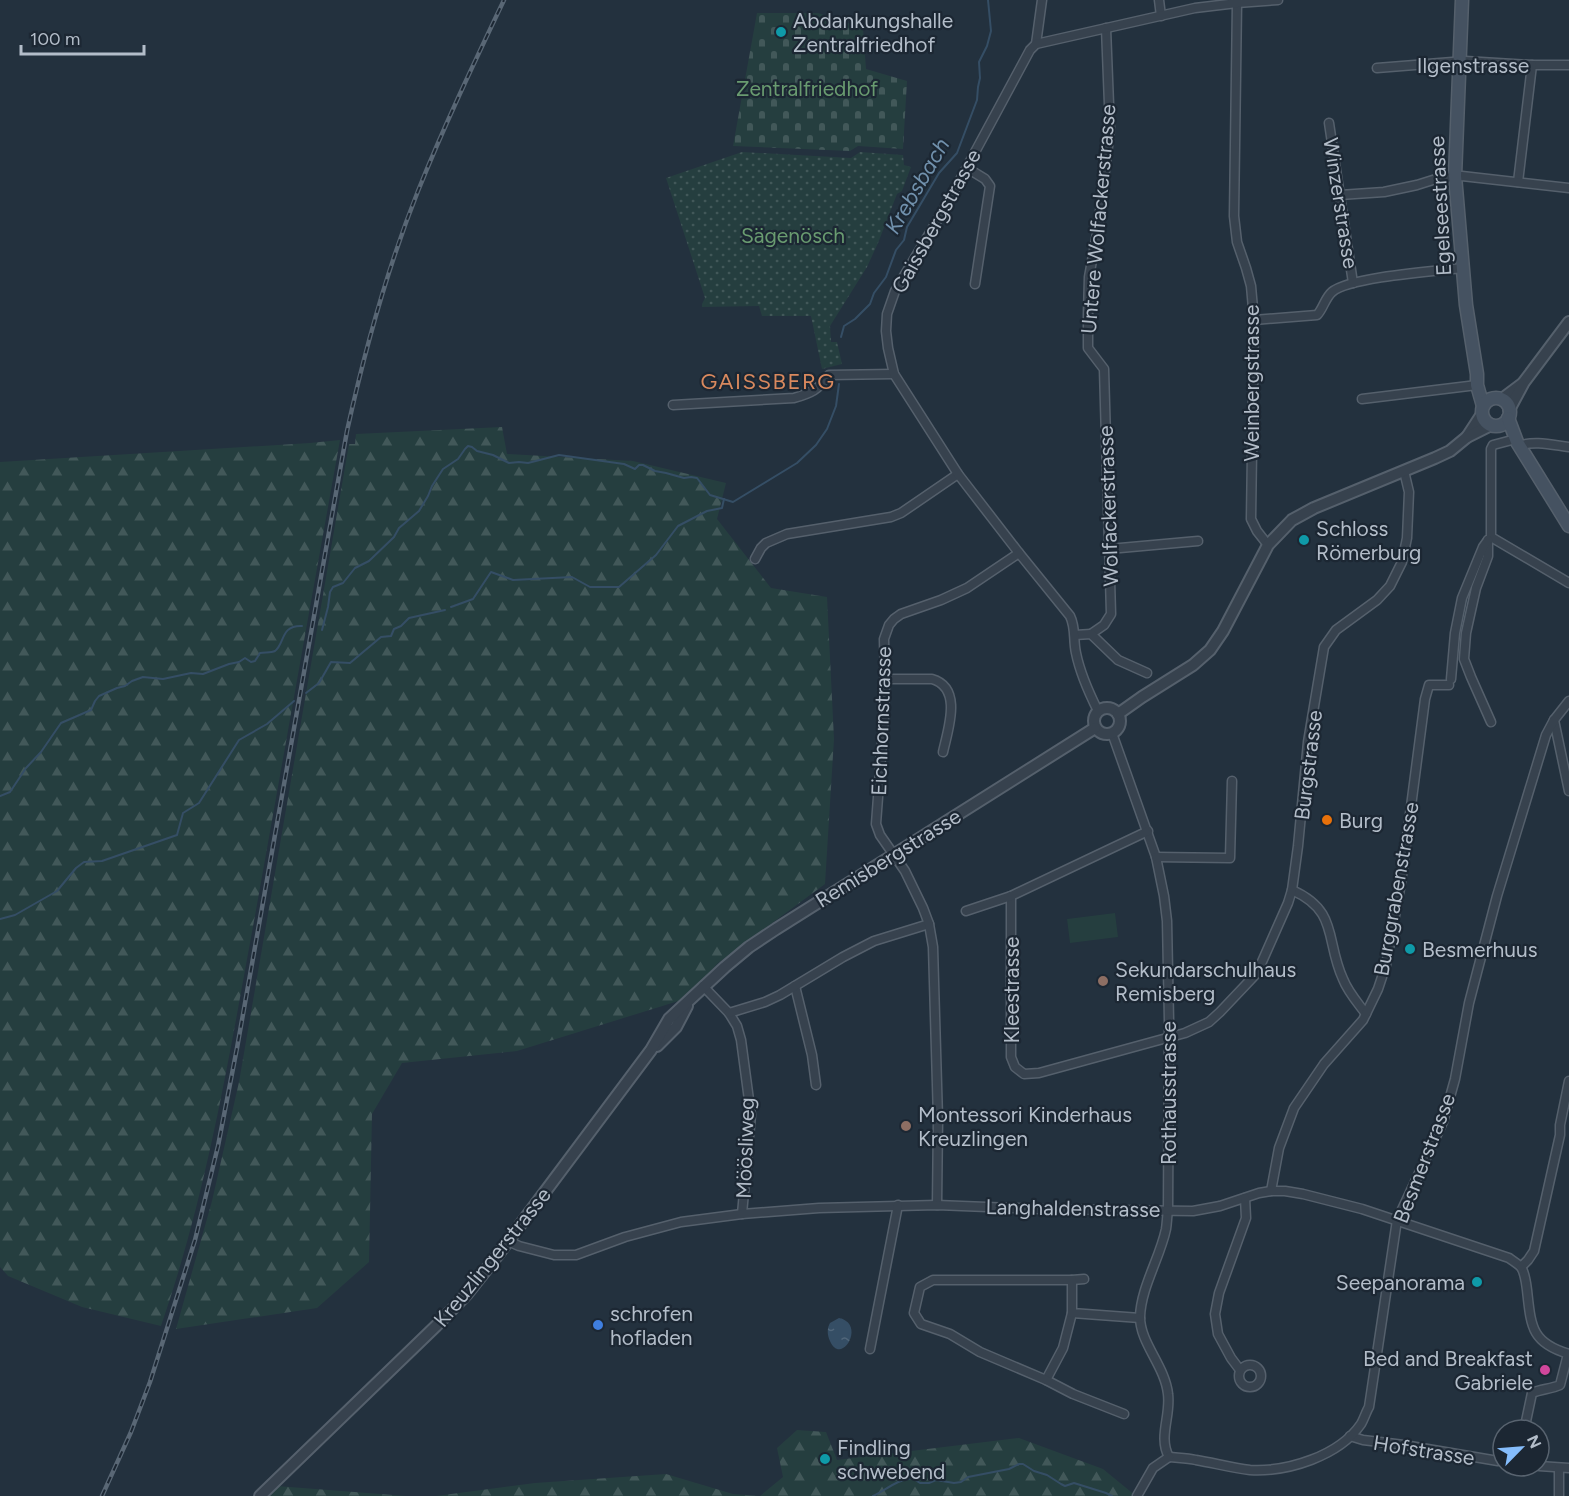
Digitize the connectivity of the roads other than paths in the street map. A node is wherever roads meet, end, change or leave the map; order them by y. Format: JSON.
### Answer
{"nodes":[{"id":1,"x":1042,"y":0,"type":"edge"},
{"id":2,"x":1159,"y":0,"type":"edge"},
{"id":3,"x":1278,"y":0,"type":"edge"},
{"id":4,"x":1462,"y":0,"type":"edge"},
{"id":5,"x":1237,"y":3,"type":"junction"},
{"id":6,"x":1161,"y":16,"type":"junction"},
{"id":7,"x":1106,"y":28,"type":"junction"},
{"id":8,"x":1036,"y":44,"type":"junction"},
{"id":9,"x":1460,"y":62,"type":"junction"},
{"id":10,"x":1532,"y":65,"type":"junction"},
{"id":11,"x":1569,"y":65,"type":"edge"},
{"id":12,"x":1377,"y":68,"type":"dead end"},
{"id":13,"x":1329,"y":123,"type":"dead end"},
{"id":14,"x":967,"y":168,"type":"junction"},
{"id":15,"x":1455,"y":176,"type":"junction"},
{"id":16,"x":1518,"y":182,"type":"junction"},
{"id":17,"x":1569,"y":188,"type":"edge"},
{"id":18,"x":1340,"y":195,"type":"junction"},
{"id":19,"x":1462,"y":268,"type":"junction"},
{"id":20,"x":1353,"y":283,"type":"junction"},
{"id":21,"x":975,"y":284,"type":"dead end"},
{"id":22,"x":1254,"y":320,"type":"junction"},
{"id":23,"x":1569,"y":322,"type":"edge"},
{"id":24,"x":1104,"y":369,"type":"joint"},
{"id":25,"x":894,"y":374,"type":"junction"},
{"id":26,"x":1477,"y":379,"type":"junction"},
{"id":27,"x":1362,"y":399,"type":"dead end"},
{"id":28,"x":673,"y":405,"type":"dead end"},
{"id":29,"x":1504,"y":406,"type":"junction"},
{"id":30,"x":1482,"y":410,"type":"junction"},
{"id":31,"x":1494,"y":425,"type":"junction"},
{"id":32,"x":1467,"y":437,"type":"junction"},
{"id":33,"x":1516,"y":442,"type":"junction"},
{"id":34,"x":1569,"y":447,"type":"edge"},
{"id":35,"x":1404,"y":471,"type":"junction"},
{"id":36,"x":958,"y":474,"type":"junction"},
{"id":37,"x":1569,"y":526,"type":"edge"},
{"id":38,"x":1489,"y":539,"type":"junction"},
{"id":39,"x":1198,"y":541,"type":"dead end"},
{"id":40,"x":1268,"y":545,"type":"junction"},
{"id":41,"x":1109,"y":549,"type":"junction"},
{"id":42,"x":1019,"y":553,"type":"junction"},
{"id":43,"x":755,"y":559,"type":"dead end"},
{"id":44,"x":1569,"y":583,"type":"edge"},
{"id":45,"x":1091,"y":634,"type":"junction"},
{"id":46,"x":1075,"y":635,"type":"junction"},
{"id":47,"x":1147,"y":673,"type":"dead end"},
{"id":48,"x":885,"y":679,"type":"junction"},
{"id":49,"x":1569,"y":700,"type":"edge"},
{"id":50,"x":1098,"y":711,"type":"junction"},
{"id":51,"x":1118,"y":714,"type":"junction"},
{"id":52,"x":1554,"y":720,"type":"junction"},
{"id":53,"x":1491,"y":722,"type":"dead end"},
{"id":54,"x":1095,"y":728,"type":"junction"},
{"id":55,"x":1112,"y":733,"type":"junction"},
{"id":56,"x":943,"y":752,"type":"dead end"},
{"id":57,"x":1233,"y":781,"type":"dead end"},
{"id":58,"x":1569,"y":791,"type":"edge"},
{"id":59,"x":1148,"y":831,"type":"junction"},
{"id":60,"x":894,"y":855,"type":"junction"},
{"id":61,"x":1156,"y":857,"type":"junction"},
{"id":62,"x":1292,"y":890,"type":"junction"},
{"id":63,"x":1011,"y":896,"type":"junction"},
{"id":64,"x":966,"y":911,"type":"dead end"},
{"id":65,"x":929,"y":924,"type":"junction"},
{"id":66,"x":703,"y":986,"type":"junction"},
{"id":67,"x":795,"y":986,"type":"junction"},
{"id":68,"x":729,"y":1013,"type":"junction"},
{"id":69,"x":1366,"y":1014,"type":"junction"},
{"id":70,"x":1169,"y":1037,"type":"junction"},
{"id":71,"x":651,"y":1050,"type":"joint"},
{"id":72,"x":1569,"y":1081,"type":"edge"},
{"id":73,"x":816,"y":1085,"type":"dead end"},
{"id":74,"x":1271,"y":1191,"type":"junction"},
{"id":75,"x":1245,"y":1197,"type":"junction"},
{"id":76,"x":898,"y":1205,"type":"junction"},
{"id":77,"x":937,"y":1205,"type":"junction"},
{"id":78,"x":1168,"y":1210,"type":"junction"},
{"id":79,"x":742,"y":1214,"type":"junction"},
{"id":80,"x":1397,"y":1220,"type":"junction"},
{"id":81,"x":508,"y":1241,"type":"junction"},
{"id":82,"x":1521,"y":1267,"type":"junction"},
{"id":83,"x":1084,"y":1279,"type":"dead end"},
{"id":84,"x":1072,"y":1280,"type":"junction"},
{"id":85,"x":1072,"y":1313,"type":"junction"},
{"id":86,"x":1140,"y":1318,"type":"junction"},
{"id":87,"x":870,"y":1349,"type":"dead end"},
{"id":88,"x":1568,"y":1354,"type":"edge"},
{"id":89,"x":1240,"y":1370,"type":"dead end"},
{"id":90,"x":1046,"y":1380,"type":"junction"},
{"id":91,"x":1124,"y":1414,"type":"dead end"},
{"id":92,"x":1527,"y":1418,"type":"edge"},
{"id":93,"x":1350,"y":1437,"type":"junction"},
{"id":94,"x":1168,"y":1457,"type":"junction"},
{"id":95,"x":1491,"y":1460,"type":"edge"},
{"id":96,"x":1551,"y":1467,"type":"edge"},
{"id":97,"x":1559,"y":1468,"type":"junction"},
{"id":98,"x":1569,"y":1468,"type":"edge"},
{"id":99,"x":260,"y":1496,"type":"edge"},
{"id":100,"x":1137,"y":1496,"type":"edge"},
{"id":101,"x":1559,"y":1496,"type":"edge"}],
"edges":[{"from":1,"to":8,"type":"street"},
{"from":2,"to":6,"type":"street"},
{"from":3,"to":5,"type":"street"},
{"from":4,"to":9,"type":"main road","name":"Egelseestrasse"},
{"from":5,"to":6,"type":"street"},
{"from":5,"to":22,"type":"street","name":"Weinbergstrasse"},
{"from":6,"to":7,"type":"street"},
{"from":7,"to":8,"type":"street"},
{"from":7,"to":24,"type":"street","name":"Untere Wolfackerstrasse"},
{"from":8,"to":14,"type":"street","name":"Gaissbergstrasse"},
{"from":9,"to":10,"type":"street","name":"Ilgenstrasse"},
{"from":9,"to":12,"type":"street","name":"Ilgenstrasse"},
{"from":9,"to":15,"type":"main road","name":"Egelseestrasse"},
{"from":10,"to":11,"type":"street","name":"Ilgenstrasse"},
{"from":10,"to":16,"type":"street"},
{"from":13,"to":18,"type":"street","name":"Winzerstrasse"},
{"from":14,"to":21,"type":"street"},
{"from":14,"to":25,"type":"street","name":"Gaissbergstrasse"},
{"from":15,"to":16,"type":"street"},
{"from":15,"to":18,"type":"street"},
{"from":15,"to":19,"type":"main road","name":"Egelseestrasse"},
{"from":16,"to":17,"type":"street"},
{"from":18,"to":20,"type":"street","name":"Winzerstrasse"},
{"from":19,"to":20,"type":"street"},
{"from":19,"to":26,"type":"main road","name":"Egelseestrasse"},
{"from":20,"to":22,"type":"street"},
{"from":22,"to":40,"type":"street","name":"Weinbergstrasse"},
{"from":23,"to":29,"type":"street"},
{"from":24,"to":41,"type":"street","name":"Wolfackerstrasse"},
{"from":25,"to":28,"type":"street"},
{"from":25,"to":36,"type":"street","name":"Gaissbergstrasse"},
{"from":26,"to":27,"type":"street"},
{"from":26,"to":29,"type":"main road","name":"Egelseestrasse"},
{"from":26,"to":30,"type":"main road","name":"Egelseestrasse"},
{"from":29,"to":30,"type":"main road"},
{"from":29,"to":31,"type":"main road"},
{"from":29,"to":33,"type":"main road","name":"Egelseestrasse"},
{"from":30,"to":31,"type":"main road"},
{"from":30,"to":32,"type":"street"},
{"from":31,"to":32,"type":"street"},
{"from":31,"to":33,"type":"main road","name":"Egelseestrasse"},
{"from":32,"to":35,"type":"street"},
{"from":33,"to":34,"type":"street"},
{"from":33,"to":37,"type":"main road","name":"Egelseestrasse"},
{"from":33,"to":38,"type":"street"},
{"from":35,"to":40,"type":"street"},
{"from":35,"to":62,"type":"street","name":"Burgstrasse"},
{"from":36,"to":42,"type":"street","name":"Gaissbergstrasse"},
{"from":36,"to":43,"type":"street"},
{"from":38,"to":44,"type":"street"},
{"from":38,"to":53,"type":"street"},
{"from":38,"to":69,"type":"street","name":"Burggrabenstrasse"},
{"from":39,"to":41,"type":"street"},
{"from":40,"to":51,"type":"street"},
{"from":41,"to":45,"type":"street","name":"Wolfackerstrasse"},
{"from":42,"to":46,"type":"street","name":"Gaissbergstrasse"},
{"from":42,"to":48,"type":"street","name":"Eichhornstrasse"},
{"from":45,"to":46,"type":"street"},
{"from":45,"to":47,"type":"street"},
{"from":46,"to":50,"type":"street","name":"Gaissbergstrasse"},
{"from":48,"to":56,"type":"street"},
{"from":48,"to":60,"type":"street","name":"Eichhornstrasse"},
{"from":49,"to":52,"type":"street","name":"Besmerstrasse"},
{"from":50,"to":51,"type":"street"},
{"from":50,"to":54,"type":"street"},
{"from":51,"to":55,"type":"street"},
{"from":52,"to":58,"type":"street"},
{"from":52,"to":80,"type":"street","name":"Besmerstrasse"},
{"from":54,"to":55,"type":"street"},
{"from":54,"to":60,"type":"street","name":"Remisbergstrasse"},
{"from":55,"to":59,"type":"street","name":"Rothausstrasse"},
{"from":57,"to":61,"type":"street"},
{"from":59,"to":61,"type":"street","name":"Rothausstrasse"},
{"from":59,"to":63,"type":"street"},
{"from":60,"to":65,"type":"street","name":"Eichhornstrasse"},
{"from":60,"to":66,"type":"street","name":"Remisbergstrasse"},
{"from":61,"to":70,"type":"street","name":"Rothausstrasse"},
{"from":62,"to":69,"type":"street"},
{"from":62,"to":70,"type":"street","name":"Burgstrasse"},
{"from":63,"to":64,"type":"street"},
{"from":63,"to":70,"type":"street","name":"Kleestrasse"},
{"from":65,"to":67,"type":"street"},
{"from":65,"to":77,"type":"street","name":"Eichhornstrasse"},
{"from":66,"to":68,"type":"street"},
{"from":66,"to":71,"type":"street","name":"Remisbergstrasse"},
{"from":67,"to":68,"type":"street"},
{"from":67,"to":73,"type":"street"},
{"from":68,"to":79,"type":"street","name":"Möösliweg"},
{"from":69,"to":74,"type":"street","name":"Burggrabenstrasse"},
{"from":70,"to":78,"type":"street","name":"Rothausstrasse"},
{"from":71,"to":81,"type":"street","name":"Kreuzlingerstrasse"},
{"from":72,"to":82,"type":"street"},
{"from":74,"to":75,"type":"street","name":"Langhaldenstrasse"},
{"from":74,"to":80,"type":"street","name":"Langhaldenstrasse"},
{"from":75,"to":78,"type":"street","name":"Langhaldenstrasse"},
{"from":75,"to":89,"type":"street"},
{"from":76,"to":77,"type":"street","name":"Langhaldenstrasse"},
{"from":76,"to":79,"type":"street","name":"Langhaldenstrasse"},
{"from":76,"to":87,"type":"street"},
{"from":77,"to":78,"type":"street","name":"Langhaldenstrasse"},
{"from":78,"to":86,"type":"street","name":"Rothausstrasse"},
{"from":79,"to":81,"type":"street","name":"Langhaldenstrasse"},
{"from":80,"to":82,"type":"street","name":"Langhaldenstrasse"},
{"from":80,"to":93,"type":"street","name":"Besmerstrasse"},
{"from":81,"to":99,"type":"street","name":"Kreuzlingerstrasse"},
{"from":82,"to":88,"type":"street"},
{"from":83,"to":84,"type":"street"},
{"from":84,"to":85,"type":"street"},
{"from":84,"to":90,"type":"street"},
{"from":85,"to":86,"type":"street"},
{"from":85,"to":90,"type":"street"},
{"from":86,"to":94,"type":"street"},
{"from":88,"to":92,"type":"street"},
{"from":90,"to":91,"type":"street"},
{"from":93,"to":94,"type":"street","name":"Besmerstrasse"},
{"from":93,"to":95,"type":"street","name":"Hofstrasse"},
{"from":94,"to":100,"type":"street"},
{"from":96,"to":97,"type":"street"},
{"from":97,"to":98,"type":"street"},
{"from":97,"to":101,"type":"street"}]}
